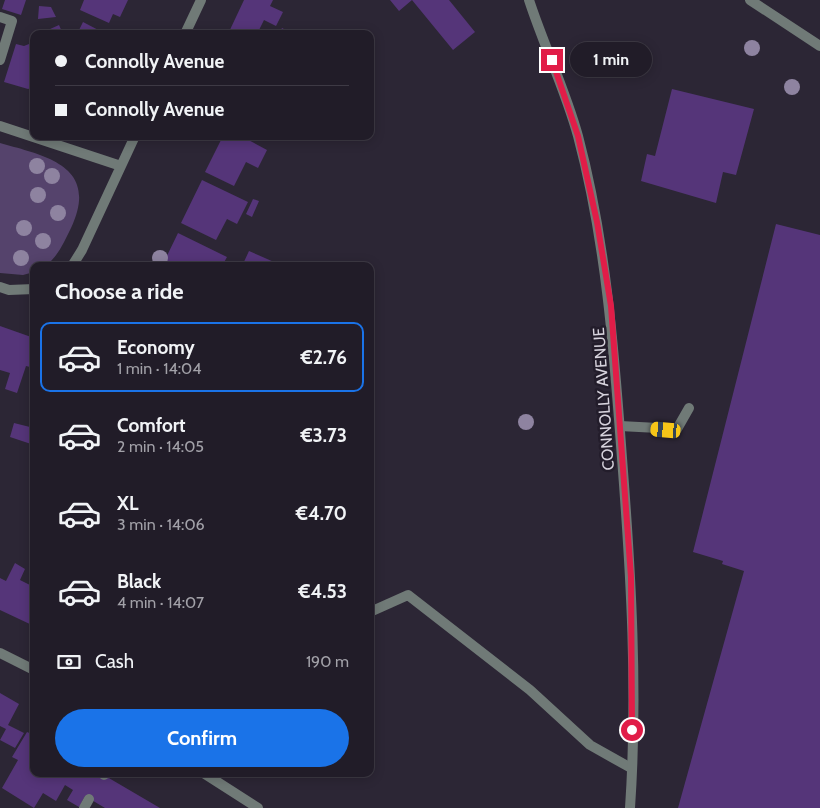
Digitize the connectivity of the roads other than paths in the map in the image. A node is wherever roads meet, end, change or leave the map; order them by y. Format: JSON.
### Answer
{"nodes":[{"id":1,"x":201,"y":0,"type":"edge"},
{"id":2,"x":529,"y":0,"type":"edge"},
{"id":3,"x":750,"y":0,"type":"edge"},
{"id":4,"x":0,"y":17,"type":"edge"},
{"id":5,"x":187,"y":30,"type":"edge"},
{"id":6,"x":820,"y":46,"type":"edge"},
{"id":7,"x":0,"y":60,"type":"edge"},
{"id":8,"x":0,"y":126,"type":"edge"},
{"id":9,"x":30,"y":136,"type":"edge"},
{"id":10,"x":43,"y":140,"type":"edge"},
{"id":11,"x":133,"y":140,"type":"edge"},
{"id":12,"x":122,"y":166,"type":"junction"},
{"id":13,"x":74,"y":262,"type":"edge"},
{"id":14,"x":0,"y":288,"type":"edge"},
{"id":15,"x":30,"y":289,"type":"edge"},
{"id":16,"x":689,"y":408,"type":"dead end"},
{"id":17,"x":620,"y":426,"type":"junction"},
{"id":18,"x":374,"y":610,"type":"edge"},
{"id":19,"x":0,"y":653,"type":"edge"},
{"id":20,"x":30,"y":668,"type":"edge"},
{"id":21,"x":631,"y":768,"type":"junction"},
{"id":22,"x":210,"y":777,"type":"edge"},
{"id":23,"x":258,"y":808,"type":"edge"},
{"id":24,"x":630,"y":808,"type":"edge"}],
"edges":[{"from":1,"to":5,"type":"street"},
{"from":2,"to":17,"type":"street","name":"CONNOLLY AVENUE"},
{"from":3,"to":6,"type":"street"},
{"from":4,"to":7,"type":"street"},
{"from":8,"to":9,"type":"street"},
{"from":10,"to":12,"type":"street"},
{"from":11,"to":12,"type":"street"},
{"from":12,"to":13,"type":"street"},
{"from":14,"to":15,"type":"street"},
{"from":16,"to":17,"type":"street"},
{"from":17,"to":21,"type":"street","name":"CONNOLLY AVENUE"},
{"from":18,"to":21,"type":"street"},
{"from":19,"to":20,"type":"street"},
{"from":21,"to":24,"type":"street","name":"CONNOLLY AVENUE"},
{"from":22,"to":23,"type":"street"}]}
